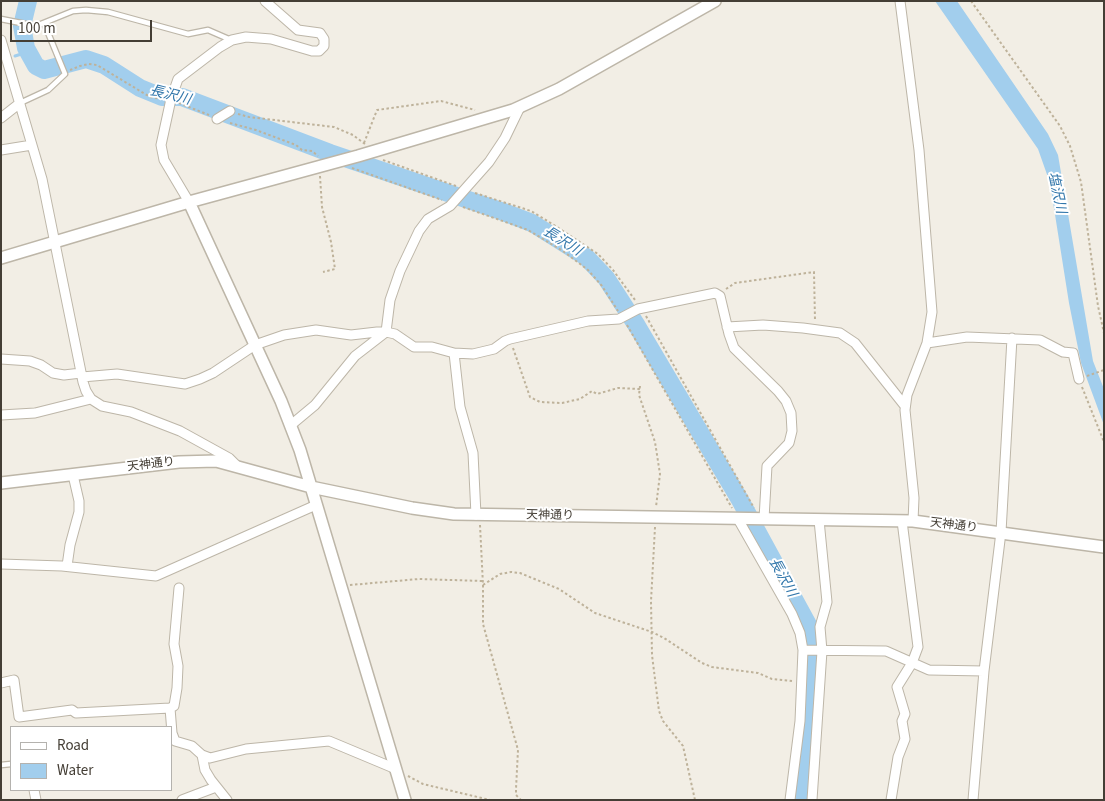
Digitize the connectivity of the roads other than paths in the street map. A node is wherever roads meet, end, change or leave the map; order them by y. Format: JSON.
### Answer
{"nodes":[{"id":1,"x":265,"y":1,"type":"edge"},
{"id":2,"x":715,"y":1,"type":"edge"},
{"id":3,"x":900,"y":1,"type":"edge"},
{"id":4,"x":1,"y":19,"type":"edge"},
{"id":5,"x":44,"y":23,"type":"junction"},
{"id":6,"x":1,"y":40,"type":"edge"},
{"id":7,"x":232,"y":40,"type":"junction"},
{"id":8,"x":20,"y":103,"type":"junction"},
{"id":9,"x":520,"y":107,"type":"junction"},
{"id":10,"x":230,"y":111,"type":"road end"},
{"id":11,"x":1,"y":118,"type":"edge"},
{"id":12,"x":217,"y":118,"type":"road end"},
{"id":13,"x":32,"y":145,"type":"junction"},
{"id":14,"x":1,"y":150,"type":"edge"},
{"id":15,"x":189,"y":202,"type":"junction"},
{"id":16,"x":56,"y":242,"type":"junction"},
{"id":17,"x":1,"y":258,"type":"edge"},
{"id":18,"x":727,"y":327,"type":"junction"},
{"id":19,"x":386,"y":332,"type":"junction"},
{"id":20,"x":1012,"y":338,"type":"junction"},
{"id":21,"x":927,"y":343,"type":"junction"},
{"id":22,"x":255,"y":345,"type":"junction"},
{"id":23,"x":454,"y":353,"type":"junction"},
{"id":24,"x":1,"y":359,"type":"edge"},
{"id":25,"x":81,"y":375,"type":"junction"},
{"id":26,"x":1081,"y":378,"type":"road end"},
{"id":27,"x":91,"y":399,"type":"junction"},
{"id":28,"x":905,"y":406,"type":"junction"},
{"id":29,"x":1,"y":415,"type":"edge"},
{"id":30,"x":290,"y":425,"type":"junction"},
{"id":31,"x":237,"y":466,"type":"junction"},
{"id":32,"x":73,"y":475,"type":"junction"},
{"id":33,"x":1,"y":483,"type":"edge"},
{"id":34,"x":311,"y":487,"type":"junction"},
{"id":35,"x":316,"y":505,"type":"junction"},
{"id":36,"x":478,"y":515,"type":"junction"},
{"id":37,"x":738,"y":519,"type":"junction"},
{"id":38,"x":761,"y":519,"type":"junction"},
{"id":39,"x":819,"y":520,"type":"junction"},
{"id":40,"x":907,"y":521,"type":"junction"},
{"id":41,"x":1000,"y":532,"type":"junction"},
{"id":42,"x":1104,"y":547,"type":"edge"},
{"id":43,"x":1,"y":564,"type":"edge"},
{"id":44,"x":67,"y":566,"type":"junction"},
{"id":45,"x":179,"y":588,"type":"dead end"},
{"id":46,"x":804,"y":650,"type":"junction"},
{"id":47,"x":822,"y":651,"type":"junction"},
{"id":48,"x":912,"y":662,"type":"junction"},
{"id":49,"x":984,"y":672,"type":"junction"},
{"id":50,"x":1,"y":682,"type":"edge"},
{"id":51,"x":170,"y":708,"type":"junction"},
{"id":52,"x":19,"y":717,"type":"junction"},
{"id":53,"x":21,"y":726,"type":"edge"},
{"id":54,"x":171,"y":726,"type":"edge"},
{"id":55,"x":172,"y":733,"type":"edge"},
{"id":56,"x":202,"y":756,"type":"junction"},
{"id":57,"x":396,"y":769,"type":"junction"},
{"id":58,"x":216,"y":787,"type":"junction"},
{"id":59,"x":182,"y":800,"type":"edge"},
{"id":60,"x":228,"y":800,"type":"edge"},
{"id":61,"x":405,"y":800,"type":"edge"},
{"id":62,"x":790,"y":800,"type":"edge"},
{"id":63,"x":812,"y":800,"type":"edge"},
{"id":64,"x":890,"y":800,"type":"edge"},
{"id":65,"x":973,"y":800,"type":"edge"}],
"edges":[{"from":1,"to":7,"type":"street"},
{"from":2,"to":9,"type":"street"},
{"from":3,"to":21,"type":"street"},
{"from":4,"to":5,"type":"lane"},
{"from":5,"to":7,"type":"lane"},
{"from":5,"to":8,"type":"lane"},
{"from":6,"to":8,"type":"street"},
{"from":7,"to":15,"type":"street"},
{"from":8,"to":11,"type":"street"},
{"from":8,"to":13,"type":"street"},
{"from":9,"to":15,"type":"street"},
{"from":9,"to":19,"type":"street"},
{"from":10,"to":12,"type":"street"},
{"from":13,"to":14,"type":"street"},
{"from":13,"to":16,"type":"street"},
{"from":15,"to":16,"type":"street"},
{"from":15,"to":22,"type":"street"},
{"from":16,"to":17,"type":"street"},
{"from":16,"to":25,"type":"street"},
{"from":18,"to":23,"type":"street"},
{"from":18,"to":28,"type":"street"},
{"from":18,"to":38,"type":"street"},
{"from":19,"to":22,"type":"street"},
{"from":19,"to":23,"type":"street"},
{"from":19,"to":30,"type":"street"},
{"from":20,"to":21,"type":"street"},
{"from":20,"to":26,"type":"street"},
{"from":20,"to":41,"type":"street"},
{"from":21,"to":28,"type":"street"},
{"from":22,"to":25,"type":"street"},
{"from":22,"to":30,"type":"street"},
{"from":23,"to":36,"type":"street"},
{"from":24,"to":25,"type":"street"},
{"from":25,"to":27,"type":"street"},
{"from":27,"to":29,"type":"street"},
{"from":27,"to":31,"type":"street"},
{"from":28,"to":40,"type":"street"},
{"from":30,"to":34,"type":"street"},
{"from":31,"to":32,"type":"street","name":"天神通り"},
{"from":31,"to":34,"type":"street","name":"天神通り"},
{"from":32,"to":33,"type":"street","name":"天神通り"},
{"from":32,"to":44,"type":"street"},
{"from":34,"to":35,"type":"street"},
{"from":34,"to":36,"type":"street","name":"天神通り"},
{"from":35,"to":44,"type":"street"},
{"from":35,"to":57,"type":"street"},
{"from":36,"to":37,"type":"street","name":"天神通り"},
{"from":37,"to":38,"type":"street","name":"天神通り"},
{"from":37,"to":46,"type":"street"},
{"from":38,"to":39,"type":"street","name":"天神通り"},
{"from":39,"to":40,"type":"street","name":"天神通り"},
{"from":39,"to":47,"type":"street"},
{"from":40,"to":41,"type":"street","name":"天神通り"},
{"from":40,"to":48,"type":"street"},
{"from":41,"to":42,"type":"street","name":"天神通り"},
{"from":41,"to":49,"type":"street"},
{"from":43,"to":44,"type":"street"},
{"from":45,"to":51,"type":"street"},
{"from":46,"to":47,"type":"street"},
{"from":46,"to":62,"type":"street"},
{"from":47,"to":48,"type":"street"},
{"from":47,"to":63,"type":"street"},
{"from":48,"to":49,"type":"street"},
{"from":48,"to":64,"type":"street"},
{"from":49,"to":65,"type":"street"},
{"from":50,"to":52,"type":"street"},
{"from":51,"to":52,"type":"street"},
{"from":51,"to":54,"type":"street"},
{"from":52,"to":53,"type":"street"},
{"from":55,"to":56,"type":"street"},
{"from":56,"to":57,"type":"street"},
{"from":56,"to":58,"type":"street"},
{"from":57,"to":61,"type":"street"},
{"from":58,"to":59,"type":"street"},
{"from":58,"to":60,"type":"street"}]}
